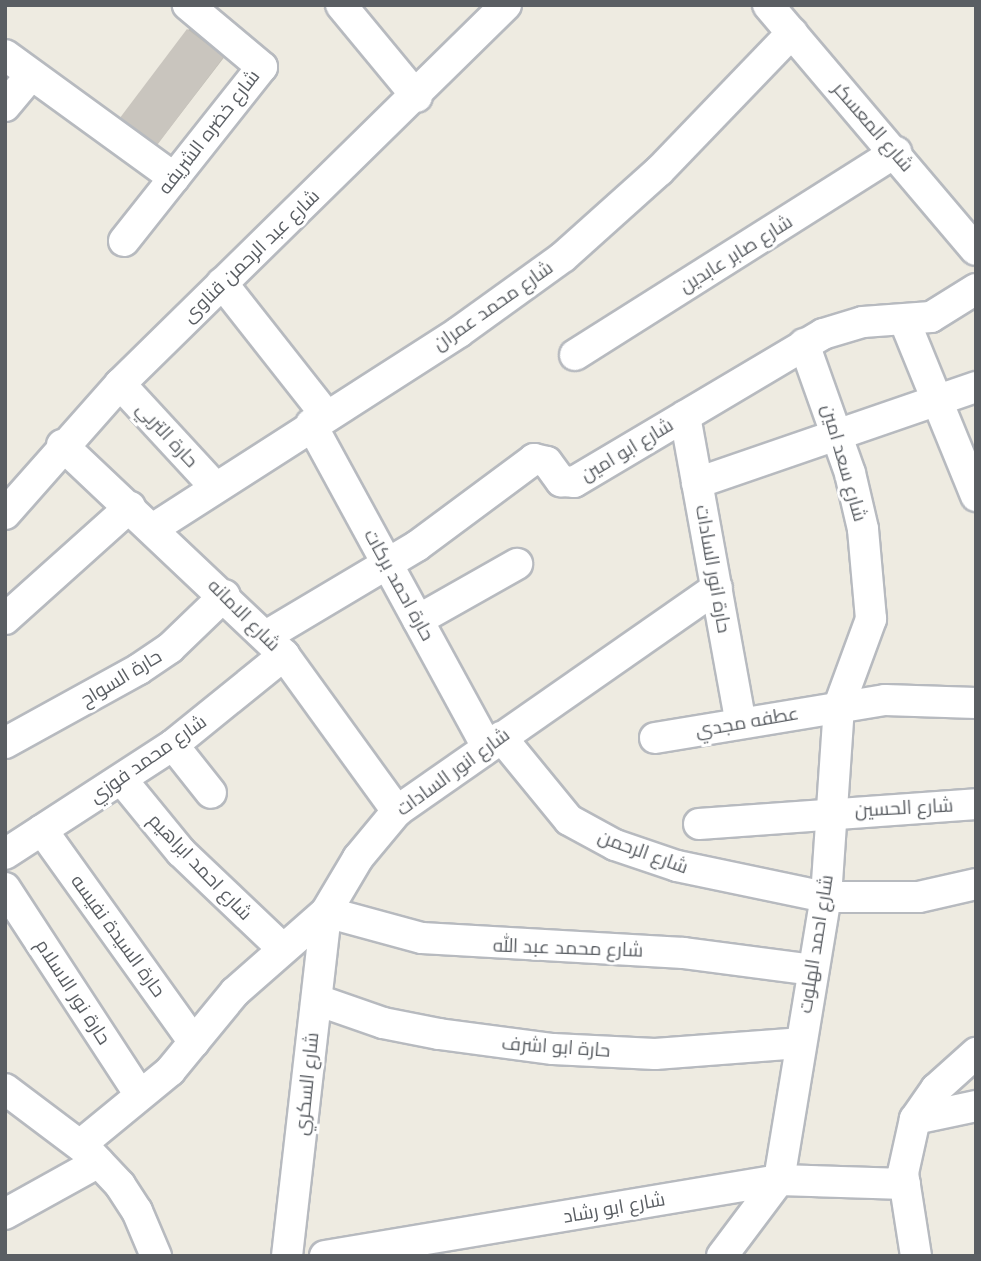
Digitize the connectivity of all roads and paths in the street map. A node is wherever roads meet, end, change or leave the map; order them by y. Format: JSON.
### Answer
{"nodes":[{"id":1,"x":188,"y":5,"type":"edge"},
{"id":2,"x":341,"y":5,"type":"edge"},
{"id":3,"x":506,"y":5,"type":"edge"},
{"id":4,"x":768,"y":5,"type":"edge"},
{"id":5,"x":792,"y":33,"type":"junction"},
{"id":6,"x":5,"y":55,"type":"edge"},
{"id":7,"x":30,"y":76,"type":"junction"},
{"id":8,"x":416,"y":97,"type":"junction"},
{"id":9,"x":5,"y":106,"type":"edge"},
{"id":10,"x":896,"y":152,"type":"junction"},
{"id":11,"x":174,"y":178,"type":"junction"},
{"id":12,"x":124,"y":240,"type":"dead end"},
{"id":13,"x":976,"y":250,"type":"edge"},
{"id":14,"x":222,"y":283,"type":"junction"},
{"id":15,"x":976,"y":289,"type":"edge"},
{"id":16,"x":905,"y":322,"type":"junction"},
{"id":17,"x":804,"y":344,"type":"junction"},
{"id":18,"x":575,"y":355,"type":"dead end"},
{"id":19,"x":120,"y":384,"type":"junction"},
{"id":20,"x":976,"y":387,"type":"edge"},
{"id":21,"x":938,"y":403,"type":"junction"},
{"id":22,"x":685,"y":416,"type":"junction"},
{"id":23,"x":318,"y":420,"type":"junction"},
{"id":24,"x":840,"y":436,"type":"junction"},
{"id":25,"x":62,"y":445,"type":"junction"},
{"id":26,"x":697,"y":483,"type":"junction"},
{"id":27,"x":214,"y":486,"type":"junction"},
{"id":28,"x":976,"y":496,"type":"edge"},
{"id":29,"x":130,"y":507,"type":"junction"},
{"id":30,"x":5,"y":514,"type":"edge"},
{"id":31,"x":154,"y":528,"type":"junction"},
{"id":32,"x":517,"y":564,"type":"dead end"},
{"id":33,"x":387,"y":565,"type":"junction"},
{"id":34,"x":717,"y":587,"type":"junction"},
{"id":35,"x":225,"y":596,"type":"junction"},
{"id":36,"x":5,"y":619,"type":"edge"},
{"id":37,"x":418,"y":620,"type":"junction"},
{"id":38,"x":275,"y":645,"type":"junction"},
{"id":39,"x":976,"y":704,"type":"edge"},
{"id":40,"x":839,"y":706,"type":"junction"},
{"id":41,"x":741,"y":723,"type":"junction"},
{"id":42,"x":655,"y":738,"type":"dead end"},
{"id":43,"x":494,"y":742,"type":"junction"},
{"id":44,"x":5,"y":743,"type":"edge"},
{"id":45,"x":173,"y":745,"type":"junction"},
{"id":46,"x":122,"y":780,"type":"junction"},
{"id":47,"x":211,"y":793,"type":"dead end"},
{"id":48,"x":976,"y":804,"type":"edge"},
{"id":49,"x":397,"y":811,"type":"junction"},
{"id":50,"x":832,"y":813,"type":"junction"},
{"id":51,"x":699,"y":824,"type":"dead end"},
{"id":52,"x":42,"y":830,"type":"junction"},
{"id":53,"x":5,"y":854,"type":"edge"},
{"id":54,"x":976,"y":884,"type":"edge"},
{"id":55,"x":5,"y":888,"type":"edge"},
{"id":56,"x":826,"y":897,"type":"junction"},
{"id":57,"x":326,"y":912,"type":"junction"},
{"id":58,"x":283,"y":949,"type":"junction"},
{"id":59,"x":813,"y":970,"type":"junction"},
{"id":60,"x":317,"y":1000,"type":"junction"},
{"id":61,"x":194,"y":1042,"type":"junction"},
{"id":62,"x":800,"y":1043,"type":"junction"},
{"id":63,"x":976,"y":1053,"type":"edge"},
{"id":64,"x":5,"y":1089,"type":"edge"},
{"id":65,"x":140,"y":1096,"type":"junction"},
{"id":66,"x":976,"y":1106,"type":"edge"},
{"id":67,"x":915,"y":1119,"type":"junction"},
{"id":68,"x":90,"y":1153,"type":"junction"},
{"id":69,"x":779,"y":1180,"type":"junction"},
{"id":70,"x":905,"y":1184,"type":"junction"},
{"id":71,"x":5,"y":1214,"type":"edge"},
{"id":72,"x":448,"y":1246,"type":"edge"},
{"id":73,"x":156,"y":1256,"type":"edge"},
{"id":74,"x":287,"y":1256,"type":"edge"},
{"id":75,"x":325,"y":1256,"type":"edge"},
{"id":76,"x":722,"y":1256,"type":"edge"},
{"id":77,"x":916,"y":1256,"type":"edge"}],
"edges":[{"from":1,"to":11,"type":"street","name":"شارع خضره الشريفه"},
{"from":2,"to":8,"type":"street"},
{"from":3,"to":8,"type":"street","name":"شارع عبد الرحمن قناوى"},
{"from":4,"to":5,"type":"street","name":"شارع المعسكر"},
{"from":5,"to":10,"type":"street","name":"شارع المعسكر"},
{"from":5,"to":23,"type":"street","name":"شارع محمد عمران"},
{"from":6,"to":7,"type":"street"},
{"from":7,"to":9,"type":"street"},
{"from":7,"to":11,"type":"street"},
{"from":8,"to":14,"type":"street","name":"شارع عبد الرحمن قناوى"},
{"from":10,"to":13,"type":"street","name":"شارع المعسكر"},
{"from":10,"to":18,"type":"street","name":"شارع صابر عابدين"},
{"from":11,"to":12,"type":"street","name":"شارع خضره الشريفه"},
{"from":14,"to":19,"type":"street","name":"شارع عبد الرحمن قناوى"},
{"from":14,"to":23,"type":"street","name":"حارة احمد بركات"},
{"from":15,"to":16,"type":"street","name":"شارع ابو امين"},
{"from":16,"to":17,"type":"street","name":"شارع ابو امين"},
{"from":16,"to":21,"type":"street"},
{"from":17,"to":22,"type":"street","name":"شارع ابو امين"},
{"from":17,"to":24,"type":"street","name":"شارع سعد امين"},
{"from":19,"to":25,"type":"street","name":"شارع عبد الرحمن قناوى"},
{"from":19,"to":27,"type":"street","name":"حارة التربي"},
{"from":20,"to":21,"type":"street"},
{"from":21,"to":24,"type":"street"},
{"from":21,"to":28,"type":"street"},
{"from":22,"to":26,"type":"street","name":"حارة انور السادات"},
{"from":22,"to":33,"type":"street","name":"شارع ابو امين"},
{"from":23,"to":27,"type":"street","name":"شارع محمد عمران"},
{"from":23,"to":33,"type":"street","name":"حارة احمد بركات"},
{"from":24,"to":26,"type":"street"},
{"from":24,"to":40,"type":"street","name":"شارع سعد امين"},
{"from":25,"to":29,"type":"street","name":"شارع الامانه"},
{"from":25,"to":30,"type":"street","name":"شارع عبد الرحمن قناوى"},
{"from":26,"to":34,"type":"street","name":"حارة انور السادات"},
{"from":27,"to":31,"type":"street","name":"شارع محمد عمران"},
{"from":29,"to":31,"type":"street","name":"شارع الامانه"},
{"from":29,"to":36,"type":"street"},
{"from":31,"to":35,"type":"street","name":"شارع الامانه"},
{"from":32,"to":37,"type":"street"},
{"from":33,"to":37,"type":"street","name":"حارة احمد بركات"},
{"from":33,"to":38,"type":"street","name":"شارع ابو امين"},
{"from":34,"to":41,"type":"street","name":"حارة انور السادات"},
{"from":34,"to":43,"type":"street","name":"شارع انور السادات"},
{"from":35,"to":38,"type":"street","name":"شارع الامانه"},
{"from":35,"to":44,"type":"street","name":"حارة السواح"},
{"from":37,"to":43,"type":"street","name":"حارة احمد بركات"},
{"from":38,"to":45,"type":"street","name":"شارع محمد فوزي"},
{"from":38,"to":49,"type":"street","name":"شارع الامانه"},
{"from":39,"to":40,"type":"street","name":"عطفه مجدي"},
{"from":40,"to":41,"type":"street","name":"عطفه مجدي"},
{"from":40,"to":50,"type":"street","name":"شارع احمد الهلوت"},
{"from":41,"to":42,"type":"street","name":"عطفه مجدي"},
{"from":43,"to":49,"type":"street","name":"شارع انور السادات"},
{"from":43,"to":56,"type":"street","name":"شارع الرحمن"},
{"from":45,"to":46,"type":"street","name":"شارع محمد فوزي"},
{"from":45,"to":47,"type":"street"},
{"from":46,"to":52,"type":"street","name":"شارع محمد فوزي"},
{"from":46,"to":58,"type":"street","name":"شارع احمد ابراهيم"},
{"from":48,"to":50,"type":"street","name":"شارع الحسين"},
{"from":49,"to":57,"type":"street","name":"شارع انور السادات"},
{"from":50,"to":51,"type":"street","name":"شارع الحسين"},
{"from":50,"to":56,"type":"street","name":"شارع احمد الهلوت"},
{"from":52,"to":53,"type":"street","name":"شارع محمد فوزي"},
{"from":52,"to":61,"type":"street","name":"حارة السيدة نفيسه"},
{"from":54,"to":56,"type":"street","name":"شارع الرحمن"},
{"from":55,"to":65,"type":"street","name":"حارة نور الاسلام"},
{"from":56,"to":59,"type":"street","name":"شارع احمد الهلوت"},
{"from":57,"to":58,"type":"street","name":"شارع انور السادات"},
{"from":57,"to":59,"type":"street","name":"شارع محمد عبد الله"},
{"from":57,"to":60,"type":"street","name":"شارع السكري"},
{"from":58,"to":61,"type":"street","name":"شارع انور السادات"},
{"from":59,"to":62,"type":"street","name":"شارع احمد الهلوت"},
{"from":60,"to":62,"type":"street","name":"حارة ابو اشرف"},
{"from":60,"to":74,"type":"street","name":"شارع السكري"},
{"from":61,"to":65,"type":"street","name":"شارع انور السادات"},
{"from":62,"to":69,"type":"street","name":"شارع احمد الهلوت"},
{"from":63,"to":67,"type":"street"},
{"from":64,"to":68,"type":"street"},
{"from":65,"to":68,"type":"street","name":"شارع انور السادات"},
{"from":66,"to":67,"type":"street"},
{"from":67,"to":70,"type":"street"},
{"from":68,"to":71,"type":"street","name":"شارع انور السادات"},
{"from":68,"to":73,"type":"street"},
{"from":69,"to":70,"type":"street","name":"شارع ابو رشاد"},
{"from":69,"to":72,"type":"street","name":"شارع ابو رشاد"},
{"from":69,"to":76,"type":"street"},
{"from":70,"to":77,"type":"street"},
{"from":72,"to":75,"type":"street","name":"شارع ابو رشاد"}]}
